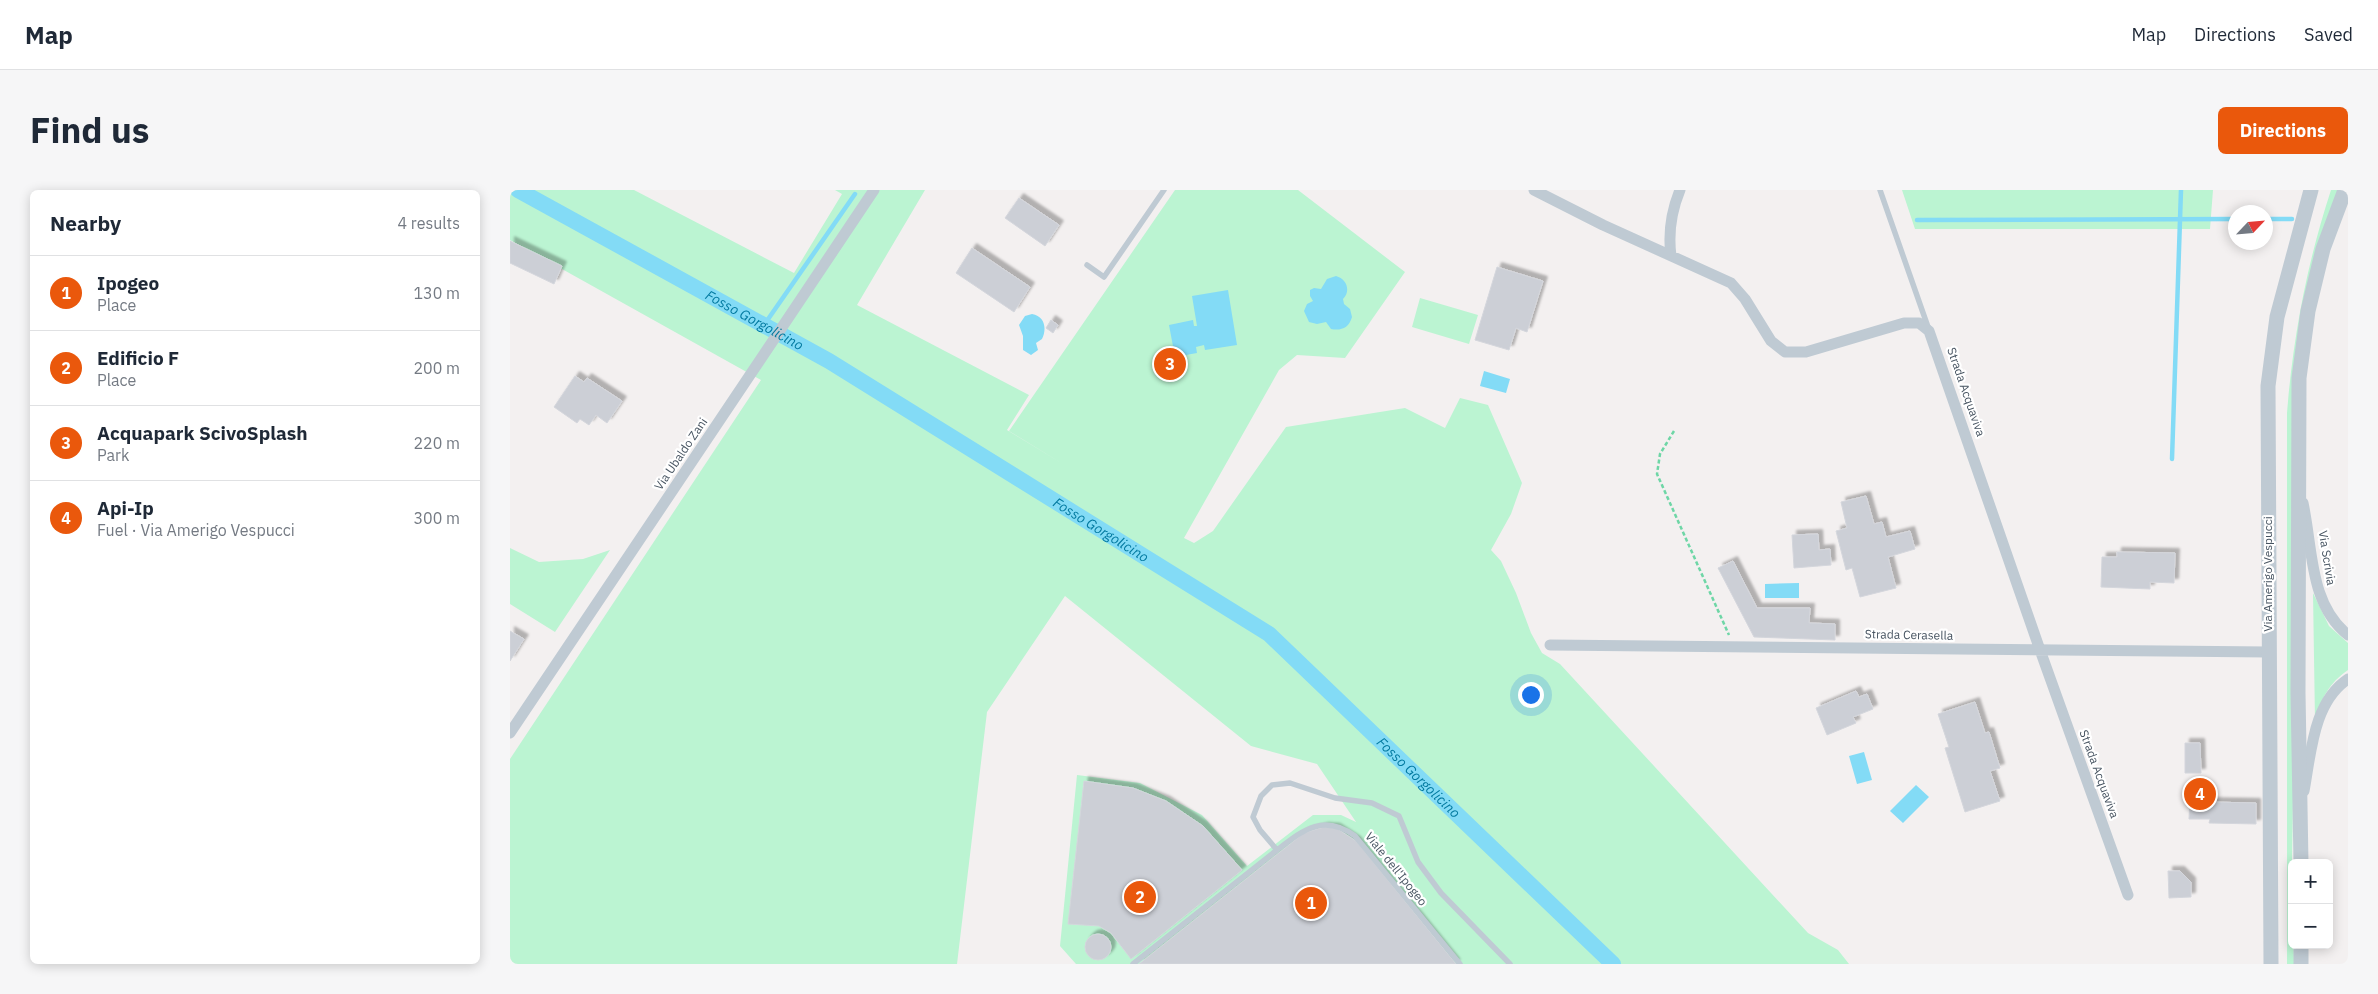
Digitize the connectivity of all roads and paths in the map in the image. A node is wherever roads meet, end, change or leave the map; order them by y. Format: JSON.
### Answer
{"nodes":[{"id":1,"x":873,"y":190,"type":"edge"},
{"id":2,"x":1164,"y":190,"type":"edge"},
{"id":3,"x":1534,"y":190,"type":"edge"},
{"id":4,"x":1680,"y":190,"type":"edge"},
{"id":5,"x":1880,"y":190,"type":"edge"},
{"id":6,"x":2311,"y":190,"type":"edge"},
{"id":7,"x":2345,"y":190,"type":"edge"},
{"id":8,"x":1671,"y":256,"type":"junction"},
{"id":9,"x":1087,"y":265,"type":"dead end"},
{"id":10,"x":1929,"y":331,"type":"junction"},
{"id":11,"x":1674,"y":431,"type":"dead end"},
{"id":12,"x":2297,"y":476,"type":"junction"},
{"id":13,"x":2348,"y":635,"type":"edge"},
{"id":14,"x":1550,"y":645,"type":"dead end"},
{"id":15,"x":1734,"y":647,"type":"junction"},
{"id":16,"x":2040,"y":650,"type":"junction"},
{"id":17,"x":2268,"y":652,"type":"junction"},
{"id":18,"x":2348,"y":679,"type":"edge"},
{"id":19,"x":510,"y":733,"type":"edge"},
{"id":20,"x":2301,"y":810,"type":"junction"},
{"id":21,"x":1277,"y":850,"type":"junction"},
{"id":22,"x":2301,"y":859,"type":"edge"},
{"id":23,"x":2128,"y":895,"type":"dead end"},
{"id":24,"x":2301,"y":949,"type":"edge"},
{"id":25,"x":1133,"y":964,"type":"edge"},
{"id":26,"x":1460,"y":964,"type":"edge"},
{"id":27,"x":1510,"y":964,"type":"edge"},
{"id":28,"x":2271,"y":964,"type":"edge"},
{"id":29,"x":2301,"y":964,"type":"edge"}],
"edges":[{"from":1,"to":19,"type":"street","name":"Via Ubaldo Zani"},
{"from":2,"to":9,"type":"lane"},
{"from":3,"to":8,"type":"street"},
{"from":4,"to":8,"type":"street"},
{"from":5,"to":10,"type":"lane"},
{"from":6,"to":17,"type":"street","name":"Via Amerigo Vespucci"},
{"from":7,"to":12,"type":"street"},
{"from":8,"to":10,"type":"street"},
{"from":10,"to":16,"type":"street","name":"Strada Acquaviva"},
{"from":11,"to":15,"type":"path"},
{"from":12,"to":13,"type":"street","name":"Via Scrivia"},
{"from":12,"to":20,"type":"street"},
{"from":14,"to":15,"type":"street","name":"Strada Cerasella"},
{"from":15,"to":16,"type":"street","name":"Strada Cerasella"},
{"from":16,"to":17,"type":"street","name":"Strada Cerasella"},
{"from":16,"to":23,"type":"street","name":"Strada Acquaviva"},
{"from":17,"to":28,"type":"street","name":"Via Amerigo Vespucci"},
{"from":18,"to":20,"type":"street"},
{"from":20,"to":22,"type":"street"},
{"from":21,"to":25,"type":"lane","name":"Viale dell'Ipogeo"},
{"from":21,"to":26,"type":"lane","name":"Viale dell'Ipogeo"},
{"from":21,"to":27,"type":"lane"},
{"from":24,"to":29,"type":"street"}]}
